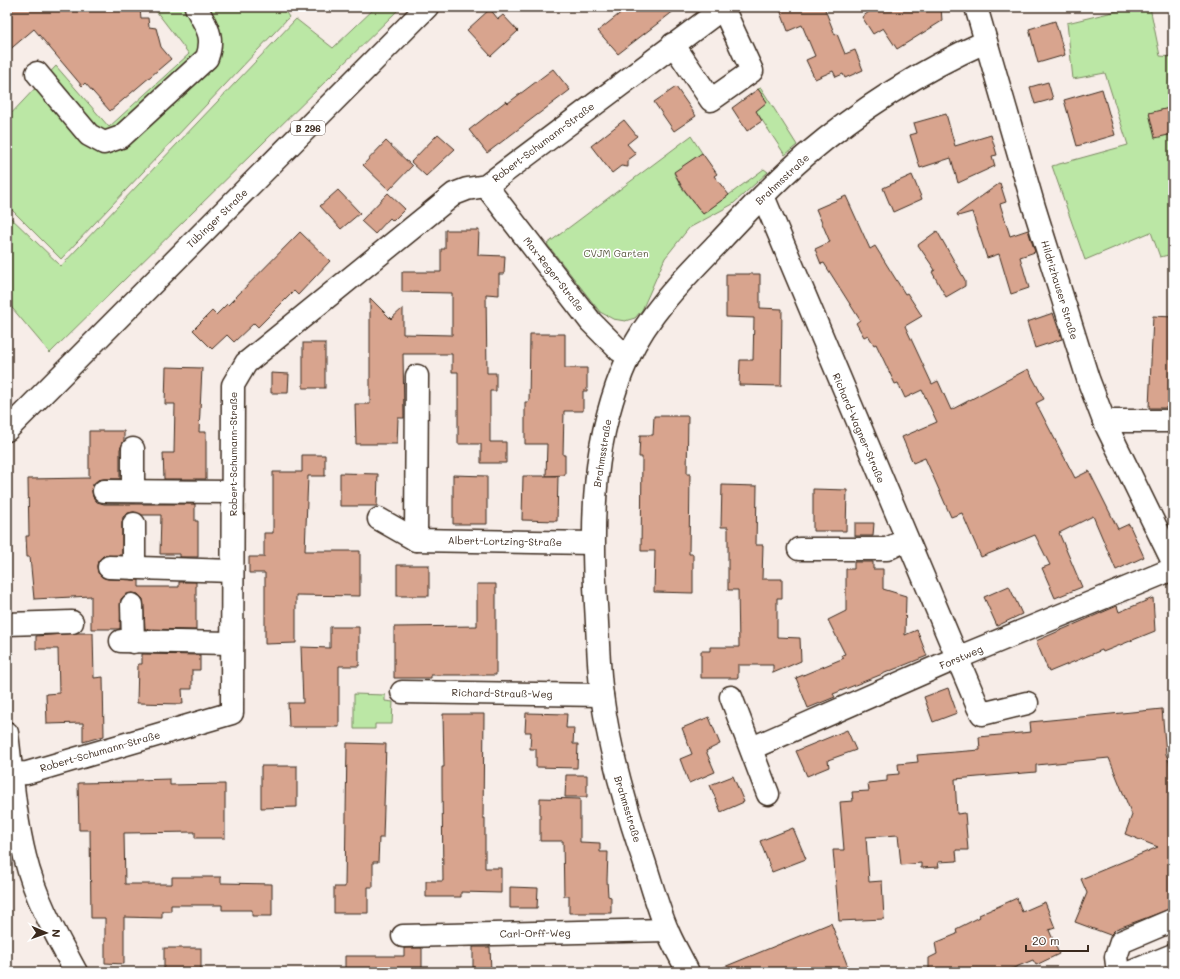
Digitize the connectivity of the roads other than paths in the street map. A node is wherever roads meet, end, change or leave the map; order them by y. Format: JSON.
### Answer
{"nodes":[{"id":1,"x":196,"y":7,"type":"edge"},
{"id":2,"x":427,"y":7,"type":"edge"},
{"id":3,"x":976,"y":7,"type":"edge"},
{"id":4,"x":723,"y":8,"type":"edge"},
{"id":5,"x":985,"y":42,"type":"junction"},
{"id":6,"x":673,"y":44,"type":"junction"},
{"id":7,"x":36,"y":73,"type":"dead end"},
{"id":8,"x":486,"y":186,"type":"junction"},
{"id":9,"x":763,"y":196,"type":"junction"},
{"id":10,"x":629,"y":356,"type":"junction"},
{"id":11,"x":417,"y":376,"type":"dead end"},
{"id":12,"x":1104,"y":421,"type":"junction"},
{"id":13,"x":1173,"y":421,"type":"edge"},
{"id":14,"x":7,"y":430,"type":"edge"},
{"id":15,"x":133,"y":449,"type":"dead end"},
{"id":16,"x":104,"y":491,"type":"dead end"},
{"id":17,"x":133,"y":491,"type":"junction"},
{"id":18,"x":233,"y":492,"type":"junction"},
{"id":19,"x":379,"y":519,"type":"dead end"},
{"id":20,"x":134,"y":524,"type":"dead end"},
{"id":21,"x":416,"y":540,"type":"junction"},
{"id":22,"x":906,"y":540,"type":"junction"},
{"id":23,"x":593,"y":543,"type":"junction"},
{"id":24,"x":799,"y":549,"type":"dead end"},
{"id":25,"x":1173,"y":562,"type":"edge"},
{"id":26,"x":109,"y":567,"type":"dead end"},
{"id":27,"x":134,"y":568,"type":"junction"},
{"id":28,"x":1173,"y":570,"type":"edge"},
{"id":29,"x":232,"y":571,"type":"junction"},
{"id":30,"x":132,"y":605,"type":"dead end"},
{"id":31,"x":72,"y":622,"type":"dead end"},
{"id":32,"x":7,"y":624,"type":"edge"},
{"id":33,"x":232,"y":643,"type":"junction"},
{"id":34,"x":957,"y":658,"type":"junction"},
{"id":35,"x":402,"y":692,"type":"dead end"},
{"id":36,"x":602,"y":695,"type":"junction"},
{"id":37,"x":731,"y":697,"type":"dead end"},
{"id":38,"x":1027,"y":703,"type":"dead end"},
{"id":39,"x":7,"y":733,"type":"edge"},
{"id":40,"x":752,"y":748,"type":"junction"},
{"id":41,"x":12,"y":774,"type":"junction"},
{"id":42,"x":768,"y":794,"type":"dead end"},
{"id":43,"x":12,"y":813,"type":"edge"},
{"id":44,"x":1173,"y":920,"type":"edge"},
{"id":45,"x":667,"y":930,"type":"junction"},
{"id":46,"x":403,"y":936,"type":"dead end"},
{"id":47,"x":1173,"y":955,"type":"edge"},
{"id":48,"x":76,"y":972,"type":"edge"},
{"id":49,"x":688,"y":972,"type":"edge"},
{"id":50,"x":1118,"y":972,"type":"edge"},
{"id":51,"x":1131,"y":972,"type":"edge"}],
"edges":[{"from":1,"to":7,"type":"street"},
{"from":2,"to":14,"type":"street","name":"Tübinger Straße","number":"B 296"},
{"from":3,"to":5,"type":"street","name":"Hildrizhauser Straße"},
{"from":4,"to":6,"type":"street","name":"Robert-Schumann-Straße"},
{"from":4,"to":6,"type":"street","name":"Robert-Schumann-Straße"},
{"from":5,"to":9,"type":"street","name":"Brahmsstraße"},
{"from":5,"to":12,"type":"street","name":"Hildrizhauser Straße"},
{"from":6,"to":8,"type":"street","name":"Robert-Schumann-Straße"},
{"from":8,"to":10,"type":"street","name":"Max-Reger-Straße"},
{"from":8,"to":18,"type":"street","name":"Robert-Schumann-Straße"},
{"from":9,"to":10,"type":"street","name":"Brahmsstraße"},
{"from":9,"to":22,"type":"street","name":"Richard-Wagner-Straße"},
{"from":10,"to":23,"type":"street","name":"Brahmsstraße"},
{"from":11,"to":21,"type":"street"},
{"from":12,"to":13,"type":"street"},
{"from":12,"to":25,"type":"street","name":"Hildrizhauser Straße"},
{"from":15,"to":17,"type":"street"},
{"from":16,"to":17,"type":"street"},
{"from":17,"to":18,"type":"street"},
{"from":18,"to":29,"type":"street","name":"Robert-Schumann-Straße"},
{"from":19,"to":21,"type":"street","name":"Albert-Lortzing-Straße"},
{"from":20,"to":27,"type":"street"},
{"from":21,"to":23,"type":"street","name":"Albert-Lortzing-Straße"},
{"from":22,"to":24,"type":"street"},
{"from":22,"to":34,"type":"street","name":"Richard-Wagner-Straße"},
{"from":23,"to":36,"type":"street","name":"Brahmsstraße"},
{"from":26,"to":27,"type":"street"},
{"from":27,"to":29,"type":"street"},
{"from":28,"to":34,"type":"street","name":"Forstweg"},
{"from":29,"to":33,"type":"street","name":"Robert-Schumann-Straße"},
{"from":30,"to":33,"type":"street"},
{"from":31,"to":32,"type":"street"},
{"from":33,"to":41,"type":"street","name":"Robert-Schumann-Straße"},
{"from":34,"to":38,"type":"street","name":"Richard-Wagner-Straße"},
{"from":34,"to":40,"type":"street","name":"Forstweg"},
{"from":35,"to":36,"type":"street","name":"Richard-Strauß-Weg"},
{"from":36,"to":45,"type":"street","name":"Brahmsstraße"},
{"from":37,"to":40,"type":"street"},
{"from":39,"to":41,"type":"street"},
{"from":40,"to":42,"type":"street"},
{"from":41,"to":43,"type":"street"},
{"from":43,"to":48,"type":"street"},
{"from":44,"to":50,"type":"street"},
{"from":45,"to":46,"type":"street","name":"Carl-Orff-Weg"},
{"from":45,"to":49,"type":"street","name":"Brahmsstraße"},
{"from":47,"to":51,"type":"street"}]}
